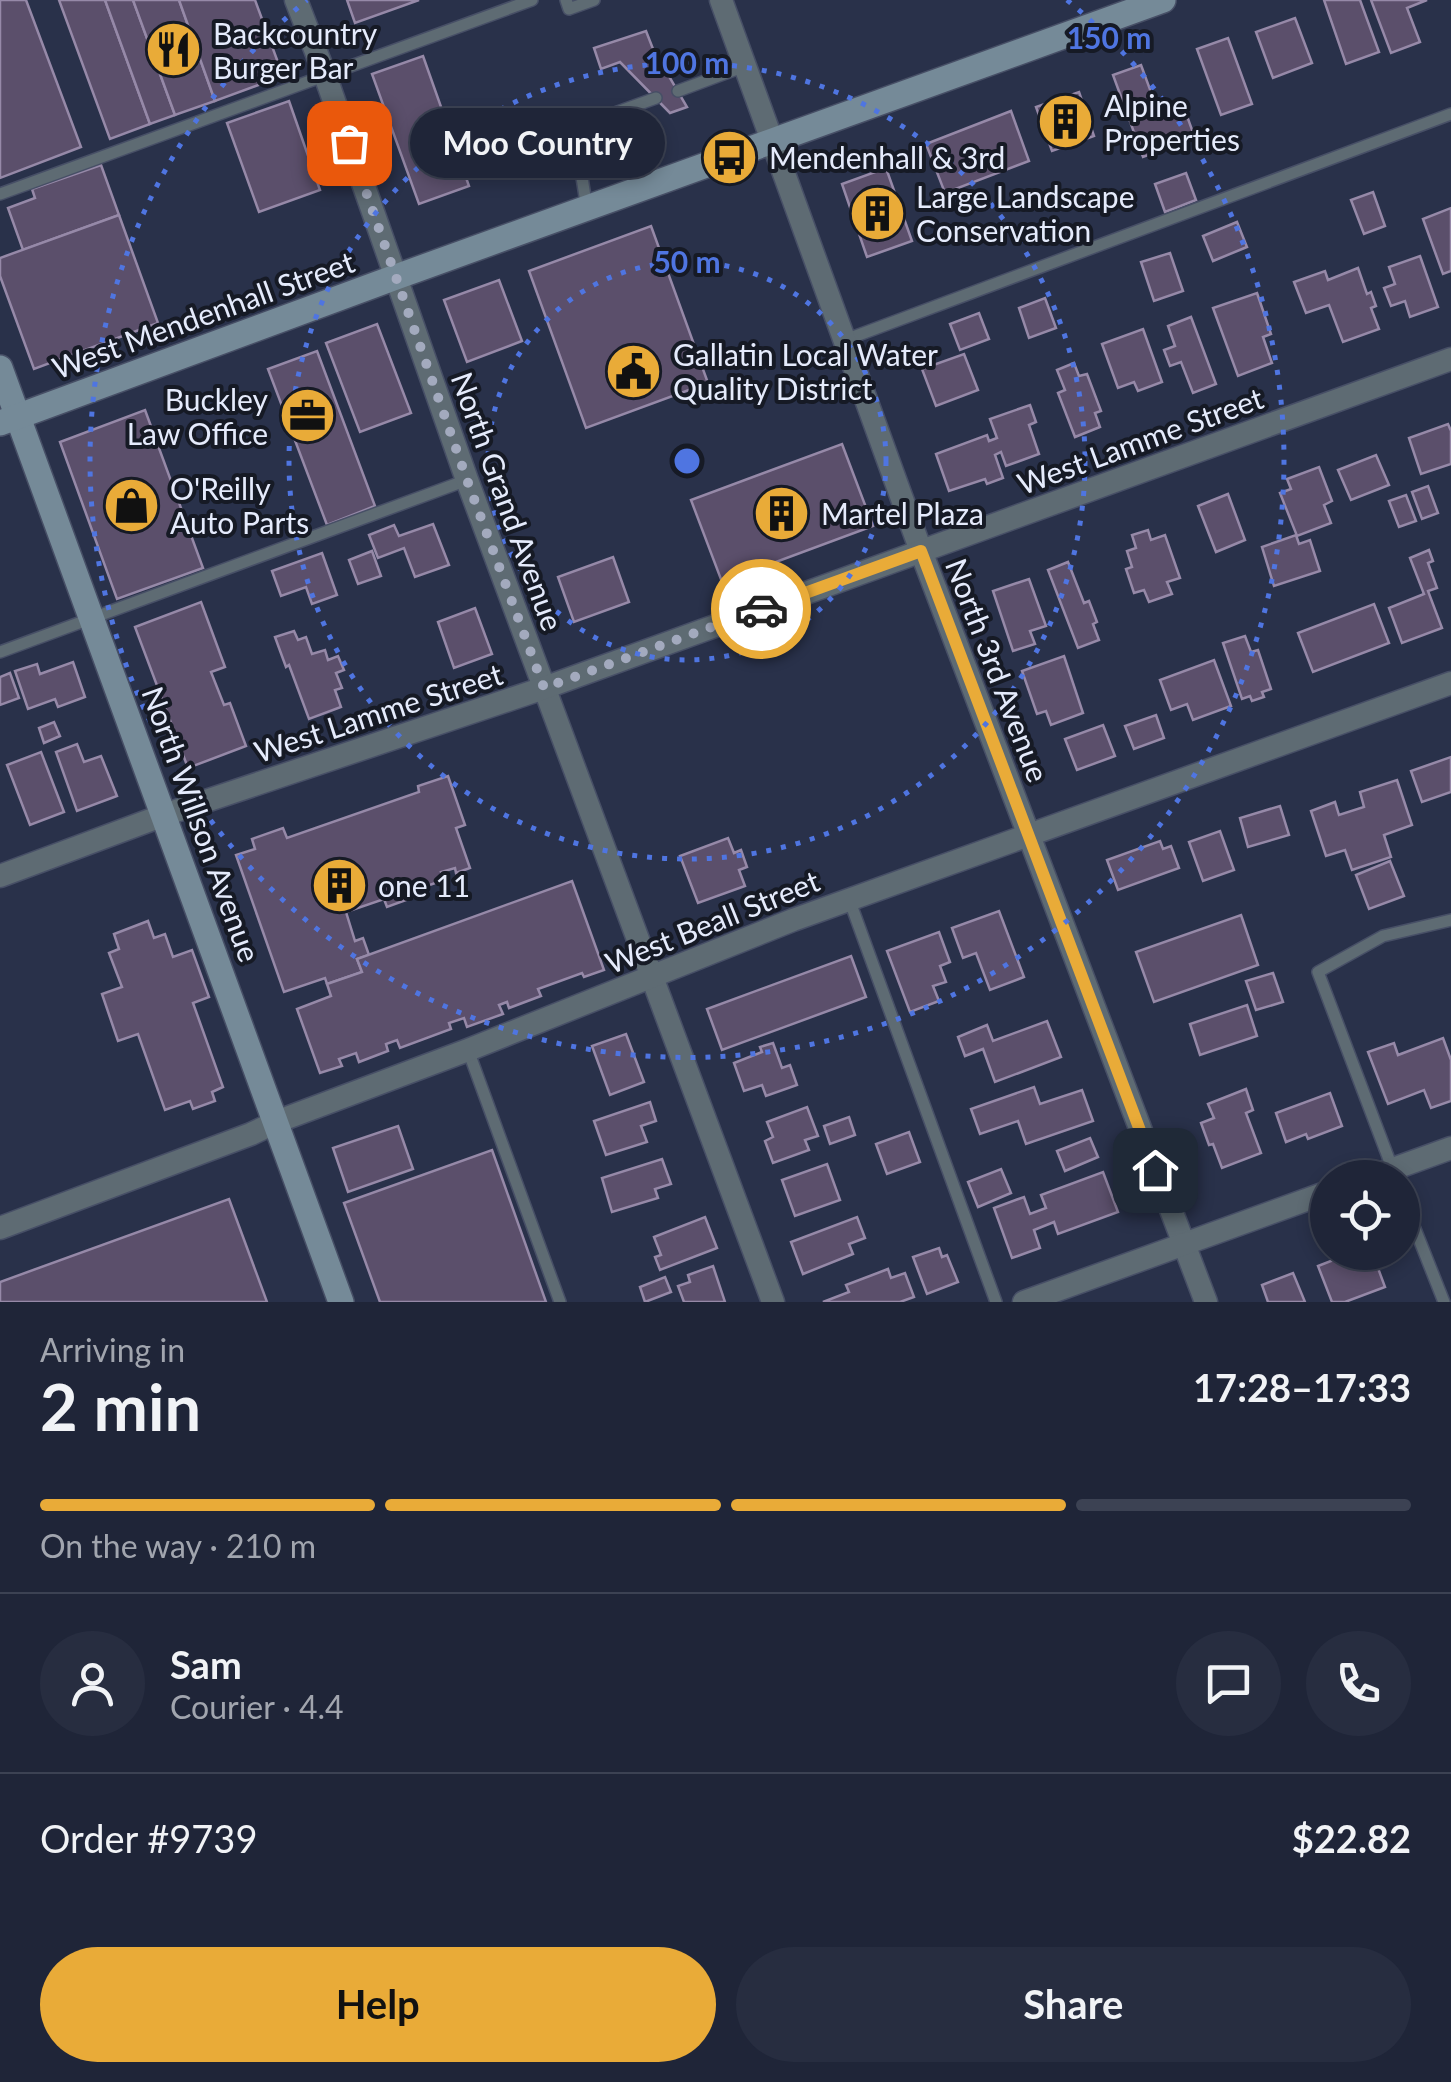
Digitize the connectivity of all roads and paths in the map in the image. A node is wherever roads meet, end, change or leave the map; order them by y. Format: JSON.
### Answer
{"nodes":[{"id":1,"x":296,"y":0,"type":"edge"},
{"id":2,"x":532,"y":0,"type":"edge"},
{"id":3,"x":566,"y":0,"type":"edge"},
{"id":4,"x":594,"y":0,"type":"edge"},
{"id":5,"x":721,"y":0,"type":"edge"},
{"id":6,"x":1163,"y":0,"type":"edge"},
{"id":7,"x":745,"y":66,"type":"junction"},
{"id":8,"x":325,"y":75,"type":"junction"},
{"id":9,"x":678,"y":91,"type":"dead end"},
{"id":10,"x":656,"y":98,"type":"dead end"},
{"id":11,"x":1451,"y":114,"type":"edge"},
{"id":12,"x":773,"y":142,"type":"junction"},
{"id":13,"x":0,"y":194,"type":"edge"},
{"id":14,"x":587,"y":208,"type":"junction"},
{"id":15,"x":396,"y":277,"type":"junction"},
{"id":16,"x":844,"y":340,"type":"junction"},
{"id":17,"x":1451,"y":359,"type":"edge"},
{"id":18,"x":0,"y":368,"type":"edge"},
{"id":19,"x":9,"y":420,"type":"edge"},
{"id":20,"x":467,"y":480,"type":"junction"},
{"id":21,"x":921,"y":551,"type":"junction"},
{"id":22,"x":92,"y":617,"type":"junction"},
{"id":23,"x":0,"y":652,"type":"edge"},
{"id":24,"x":1451,"y":683,"type":"edge"},
{"id":25,"x":544,"y":688,"type":"junction"},
{"id":26,"x":164,"y":815,"type":"junction"},
{"id":27,"x":1028,"y":835,"type":"junction"},
{"id":28,"x":0,"y":876,"type":"edge"},
{"id":29,"x":849,"y":899,"type":"junction"},
{"id":30,"x":1451,"y":920,"type":"edge"},
{"id":31,"x":652,"y":976,"type":"junction"},
{"id":32,"x":468,"y":1050,"type":"junction"},
{"id":33,"x":276,"y":1122,"type":"junction"},
{"id":34,"x":1451,"y":1148,"type":"edge"},
{"id":35,"x":1389,"y":1160,"type":"edge"},
{"id":36,"x":1420,"y":1162,"type":"edge"},
{"id":37,"x":1310,"y":1198,"type":"edge"},
{"id":38,"x":0,"y":1228,"type":"edge"},
{"id":39,"x":1420,"y":1241,"type":"edge"},
{"id":40,"x":1184,"y":1244,"type":"junction"},
{"id":41,"x":340,"y":1302,"type":"edge"},
{"id":42,"x":560,"y":1302,"type":"edge"},
{"id":43,"x":773,"y":1302,"type":"edge"},
{"id":44,"x":996,"y":1302,"type":"edge"},
{"id":45,"x":1024,"y":1302,"type":"edge"},
{"id":46,"x":1206,"y":1302,"type":"edge"},
{"id":47,"x":1444,"y":1302,"type":"edge"}],
"edges":[{"from":1,"to":8,"type":"street","name":"North Grand Avenue"},
{"from":2,"to":8,"type":"lane"},
{"from":3,"to":4,"type":"lane"},
{"from":5,"to":7,"type":"street","name":"North 3rd Avenue"},
{"from":6,"to":12,"type":"street","name":"West Mendenhall Street"},
{"from":7,"to":9,"type":"lane"},
{"from":7,"to":12,"type":"street","name":"North 3rd Avenue"},
{"from":8,"to":13,"type":"lane"},
{"from":8,"to":15,"type":"street","name":"North Grand Avenue"},
{"from":10,"to":14,"type":"lane"},
{"from":11,"to":16,"type":"lane"},
{"from":12,"to":14,"type":"street","name":"West Mendenhall Street"},
{"from":12,"to":16,"type":"street","name":"North 3rd Avenue"},
{"from":14,"to":15,"type":"street","name":"West Mendenhall Street"},
{"from":15,"to":19,"type":"street","name":"West Mendenhall Street"},
{"from":15,"to":20,"type":"street","name":"North Grand Avenue"},
{"from":16,"to":21,"type":"street","name":"North 3rd Avenue"},
{"from":17,"to":21,"type":"street","name":"West Lamme Street"},
{"from":18,"to":19,"type":"street","name":"North Willson Avenue"},
{"from":19,"to":22,"type":"street","name":"North Willson Avenue"},
{"from":20,"to":22,"type":"lane"},
{"from":20,"to":25,"type":"street","name":"North Grand Avenue"},
{"from":21,"to":25,"type":"street","name":"West Lamme Street"},
{"from":21,"to":27,"type":"street","name":"North 3rd Avenue"},
{"from":22,"to":23,"type":"lane"},
{"from":22,"to":26,"type":"street","name":"North Willson Avenue"},
{"from":24,"to":27,"type":"street","name":"West Beall Street"},
{"from":25,"to":26,"type":"street","name":"West Lamme Street"},
{"from":25,"to":31,"type":"street","name":"North Grand Avenue"},
{"from":26,"to":28,"type":"street","name":"West Lamme Street"},
{"from":26,"to":33,"type":"street","name":"North Willson Avenue"},
{"from":27,"to":29,"type":"street","name":"West Beall Street"},
{"from":27,"to":40,"type":"street","name":"North 3rd Avenue"},
{"from":29,"to":31,"type":"street","name":"West Beall Street"},
{"from":29,"to":44,"type":"lane"},
{"from":30,"to":35,"type":"lane"},
{"from":31,"to":32,"type":"street","name":"West Beall Street"},
{"from":31,"to":43,"type":"street","name":"North Grand Avenue"},
{"from":32,"to":33,"type":"street","name":"West Beall Street"},
{"from":32,"to":42,"type":"lane"},
{"from":33,"to":38,"type":"street","name":"West Beall Street"},
{"from":33,"to":41,"type":"street","name":"North Willson Avenue"},
{"from":34,"to":36,"type":"street"},
{"from":37,"to":40,"type":"street"},
{"from":39,"to":47,"type":"lane"},
{"from":40,"to":45,"type":"street"},
{"from":40,"to":46,"type":"street","name":"North 3rd Avenue"}]}
